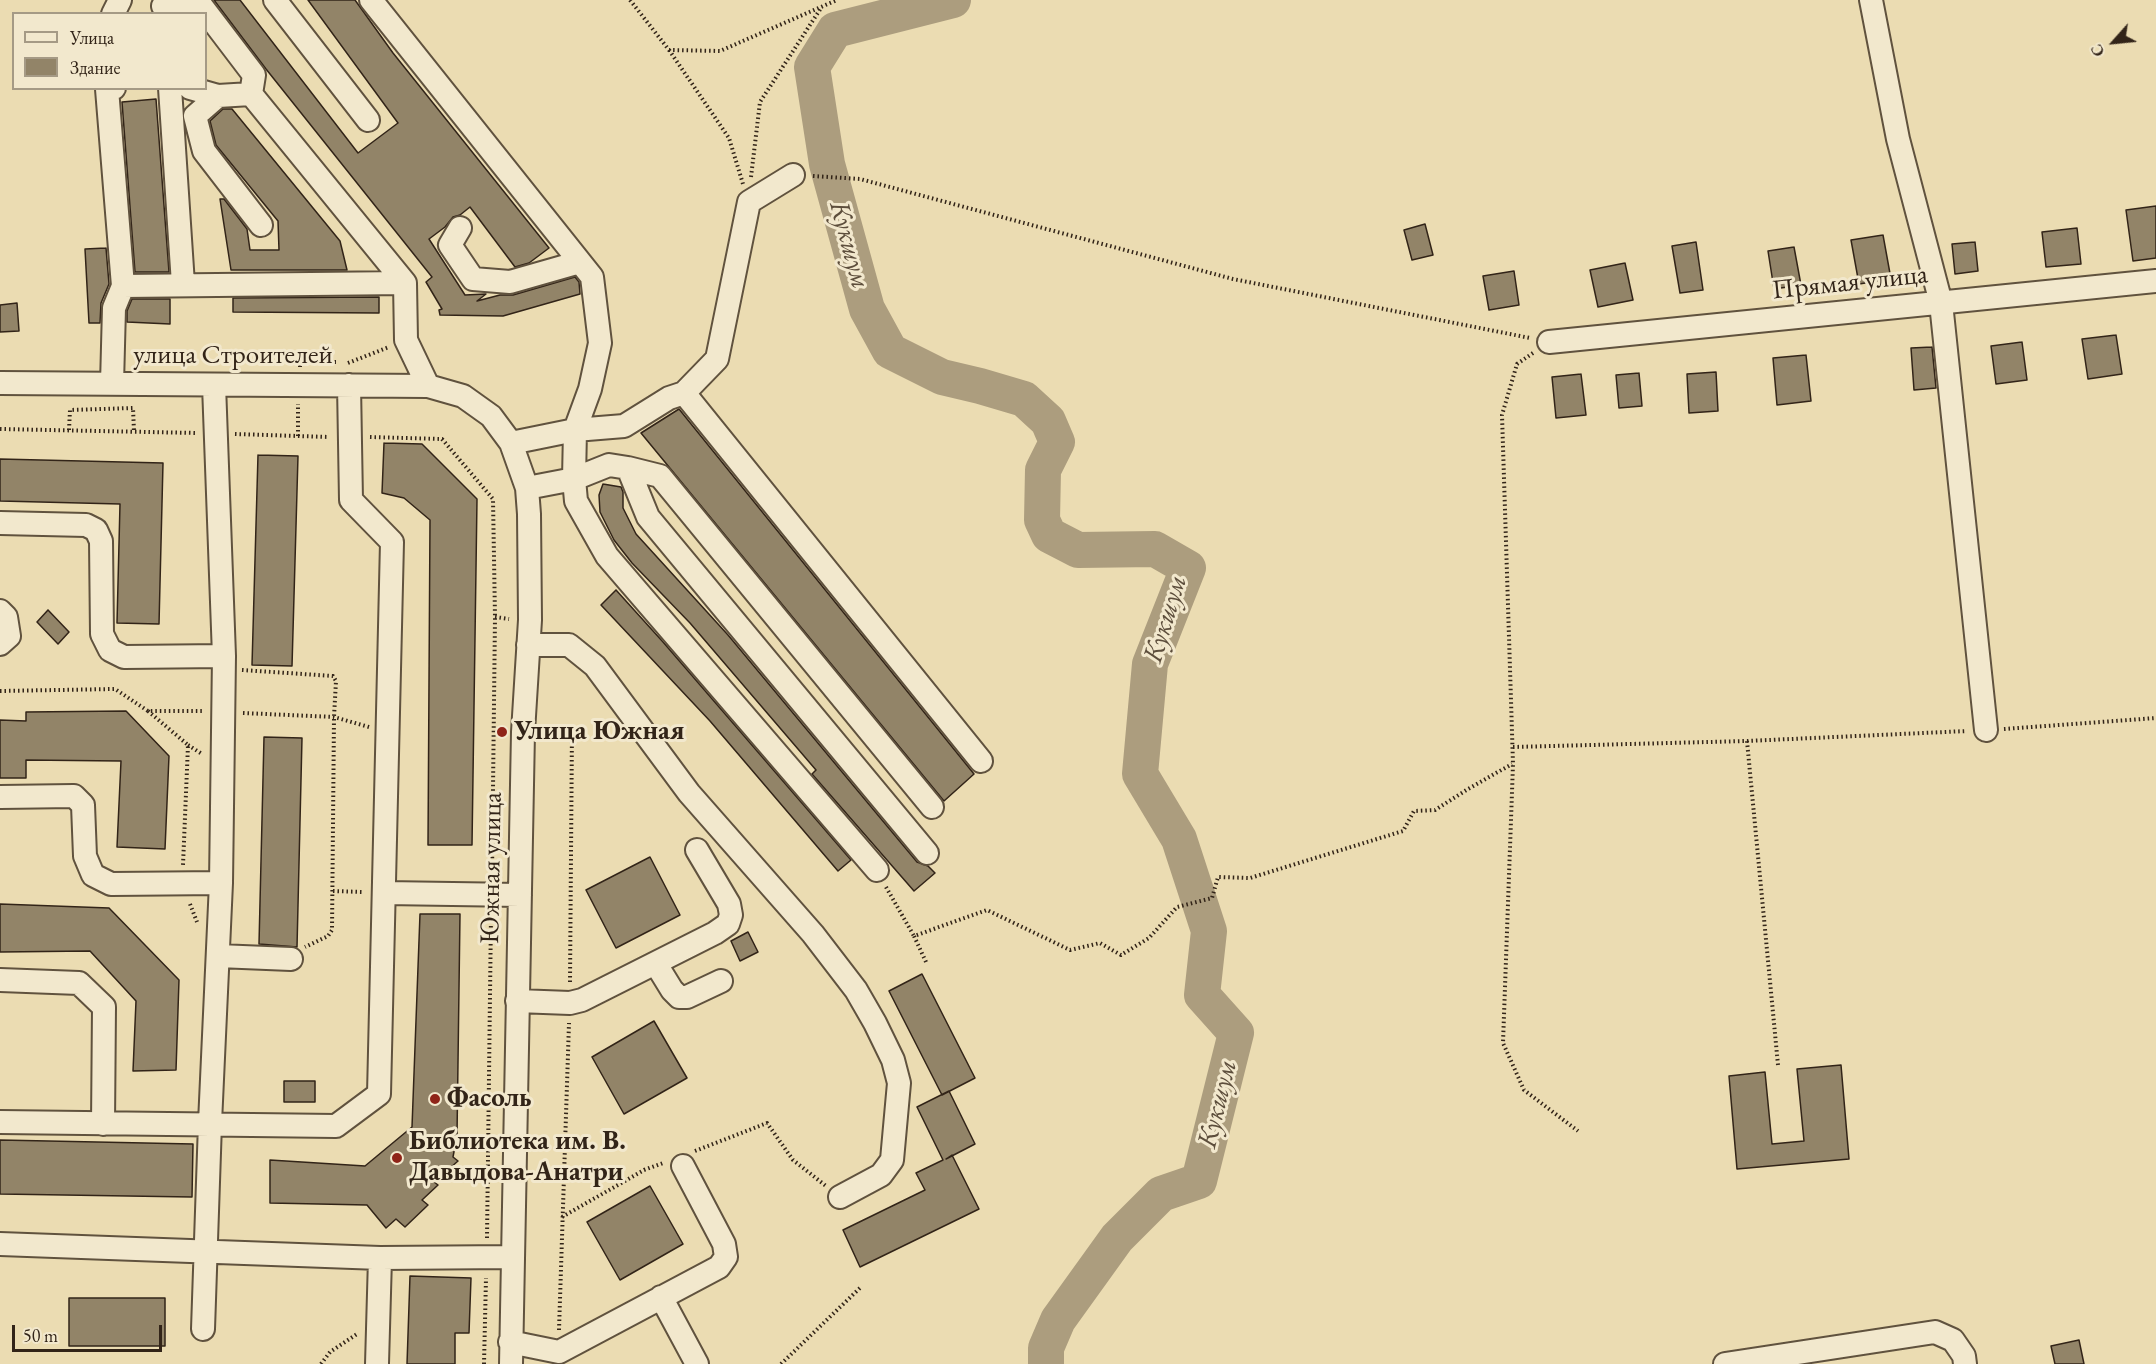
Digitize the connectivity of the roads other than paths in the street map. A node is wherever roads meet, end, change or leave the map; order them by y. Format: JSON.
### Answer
{"nodes":[{"id":1,"x":197,"y":0,"type":"edge"},
{"id":2,"x":275,"y":0,"type":"edge"},
{"id":3,"x":371,"y":0,"type":"edge"},
{"id":4,"x":1871,"y":0,"type":"edge"},
{"id":5,"x":163,"y":6,"type":"edge"},
{"id":6,"x":206,"y":12,"type":"edge"},
{"id":7,"x":207,"y":13,"type":"edge"},
{"id":8,"x":107,"y":90,"type":"edge"},
{"id":9,"x":170,"y":90,"type":"edge"},
{"id":10,"x":197,"y":90,"type":"edge"},
{"id":11,"x":251,"y":94,"type":"junction"},
{"id":12,"x":218,"y":96,"type":"junction"},
{"id":13,"x":368,"y":120,"type":"dead end"},
{"id":14,"x":793,"y":175,"type":"road end"},
{"id":15,"x":261,"y":225,"type":"dead end"},
{"id":16,"x":460,"y":228,"type":"dead end"},
{"id":17,"x":580,"y":262,"type":"junction"},
{"id":18,"x":2156,"y":281,"type":"edge"},
{"id":19,"x":405,"y":283,"type":"junction"},
{"id":20,"x":183,"y":284,"type":"junction"},
{"id":21,"x":123,"y":286,"type":"junction"},
{"id":22,"x":1941,"y":303,"type":"junction"},
{"id":23,"x":1549,"y":342,"type":"road end"},
{"id":24,"x":0,"y":383,"type":"edge"},
{"id":25,"x":112,"y":384,"type":"junction"},
{"id":26,"x":214,"y":385,"type":"junction"},
{"id":27,"x":349,"y":386,"type":"junction"},
{"id":28,"x":428,"y":386,"type":"junction"},
{"id":29,"x":684,"y":393,"type":"junction"},
{"id":30,"x":463,"y":396,"type":"joint"},
{"id":31,"x":575,"y":429,"type":"junction"},
{"id":32,"x":511,"y":443,"type":"junction"},
{"id":33,"x":628,"y":468,"type":"junction"},
{"id":34,"x":574,"y":479,"type":"junction"},
{"id":35,"x":527,"y":488,"type":"junction"},
{"id":36,"x":0,"y":523,"type":"edge"},
{"id":37,"x":0,"y":611,"type":"edge"},
{"id":38,"x":0,"y":644,"type":"edge"},
{"id":39,"x":528,"y":645,"type":"junction"},
{"id":40,"x":224,"y":662,"type":"junction"},
{"id":41,"x":1986,"y":730,"type":"road end"},
{"id":42,"x":981,"y":761,"type":"dead end"},
{"id":43,"x":0,"y":797,"type":"edge"},
{"id":44,"x":932,"y":807,"type":"dead end"},
{"id":45,"x":697,"y":850,"type":"dead end"},
{"id":46,"x":927,"y":853,"type":"dead end"},
{"id":47,"x":877,"y":870,"type":"road end"},
{"id":48,"x":221,"y":883,"type":"junction"},
{"id":49,"x":385,"y":893,"type":"junction"},
{"id":50,"x":520,"y":895,"type":"junction"},
{"id":51,"x":218,"y":956,"type":"junction"},
{"id":52,"x":291,"y":959,"type":"road end"},
{"id":53,"x":656,"y":964,"type":"junction"},
{"id":54,"x":0,"y":980,"type":"edge"},
{"id":55,"x":721,"y":981,"type":"dead end"},
{"id":56,"x":517,"y":1001,"type":"junction"},
{"id":57,"x":0,"y":1122,"type":"edge"},
{"id":58,"x":210,"y":1123,"type":"junction"},
{"id":59,"x":103,"y":1124,"type":"junction"},
{"id":60,"x":683,"y":1166,"type":"dead end"},
{"id":61,"x":840,"y":1197,"type":"dead end"},
{"id":62,"x":0,"y":1244,"type":"edge"},
{"id":63,"x":206,"y":1251,"type":"junction"},
{"id":64,"x":512,"y":1257,"type":"junction"},
{"id":65,"x":380,"y":1258,"type":"junction"},
{"id":66,"x":661,"y":1297,"type":"junction"},
{"id":67,"x":203,"y":1329,"type":"dead end"},
{"id":68,"x":510,"y":1353,"type":"edge"},
{"id":69,"x":377,"y":1364,"type":"edge"},
{"id":70,"x":697,"y":1364,"type":"edge"},
{"id":71,"x":1725,"y":1364,"type":"edge"},
{"id":72,"x":1965,"y":1364,"type":"edge"}],
"edges":[{"from":1,"to":5,"type":"street"},
{"from":1,"to":6,"type":"street"},
{"from":2,"to":13,"type":"street"},
{"from":3,"to":17,"type":"street"},
{"from":4,"to":22,"type":"street"},
{"from":7,"to":11,"type":"street"},
{"from":8,"to":21,"type":"street"},
{"from":9,"to":20,"type":"street"},
{"from":10,"to":12,"type":"street"},
{"from":11,"to":12,"type":"street"},
{"from":11,"to":19,"type":"street"},
{"from":12,"to":15,"type":"street"},
{"from":14,"to":29,"type":"street"},
{"from":16,"to":17,"type":"street"},
{"from":17,"to":31,"type":"street"},
{"from":18,"to":22,"type":"street","name":"Прямая улица"},
{"from":19,"to":20,"type":"street"},
{"from":19,"to":28,"type":"street"},
{"from":20,"to":21,"type":"street"},
{"from":21,"to":25,"type":"street"},
{"from":22,"to":23,"type":"street","name":"Прямая улица"},
{"from":22,"to":41,"type":"street"},
{"from":24,"to":25,"type":"street","name":"улица Строителей"},
{"from":25,"to":26,"type":"street","name":"улица Строителей"},
{"from":26,"to":27,"type":"street","name":"улица Строителей"},
{"from":26,"to":40,"type":"street"},
{"from":27,"to":28,"type":"street","name":"улица Строителей"},
{"from":27,"to":49,"type":"street"},
{"from":28,"to":30,"type":"street","name":"улица Строителей"},
{"from":29,"to":31,"type":"street"},
{"from":29,"to":42,"type":"street"},
{"from":30,"to":32,"type":"street","name":"Южная улица"},
{"from":31,"to":32,"type":"street"},
{"from":31,"to":34,"type":"street"},
{"from":32,"to":35,"type":"street","name":"Южная улица"},
{"from":33,"to":34,"type":"street"},
{"from":33,"to":44,"type":"street"},
{"from":33,"to":46,"type":"street"},
{"from":34,"to":35,"type":"street"},
{"from":34,"to":47,"type":"street"},
{"from":35,"to":39,"type":"street","name":"Южная улица"},
{"from":36,"to":40,"type":"street"},
{"from":37,"to":38,"type":"street"},
{"from":39,"to":50,"type":"street","name":"Южная улица"},
{"from":39,"to":61,"type":"street"},
{"from":40,"to":48,"type":"street"},
{"from":43,"to":48,"type":"street"},
{"from":45,"to":53,"type":"street"},
{"from":48,"to":51,"type":"street"},
{"from":49,"to":50,"type":"street"},
{"from":49,"to":58,"type":"street"},
{"from":50,"to":56,"type":"street","name":"Южная улица"},
{"from":51,"to":52,"type":"street"},
{"from":51,"to":58,"type":"street"},
{"from":53,"to":55,"type":"street"},
{"from":53,"to":56,"type":"street"},
{"from":54,"to":59,"type":"street"},
{"from":56,"to":64,"type":"street","name":"Южная улица"},
{"from":57,"to":59,"type":"street"},
{"from":58,"to":59,"type":"street"},
{"from":58,"to":63,"type":"street"},
{"from":60,"to":66,"type":"street"},
{"from":62,"to":63,"type":"street"},
{"from":63,"to":65,"type":"street"},
{"from":63,"to":67,"type":"street"},
{"from":64,"to":65,"type":"street"},
{"from":64,"to":68,"type":"street","name":"Южная улица"},
{"from":65,"to":69,"type":"street"},
{"from":66,"to":68,"type":"street"},
{"from":66,"to":70,"type":"street"},
{"from":71,"to":72,"type":"street"}]}
